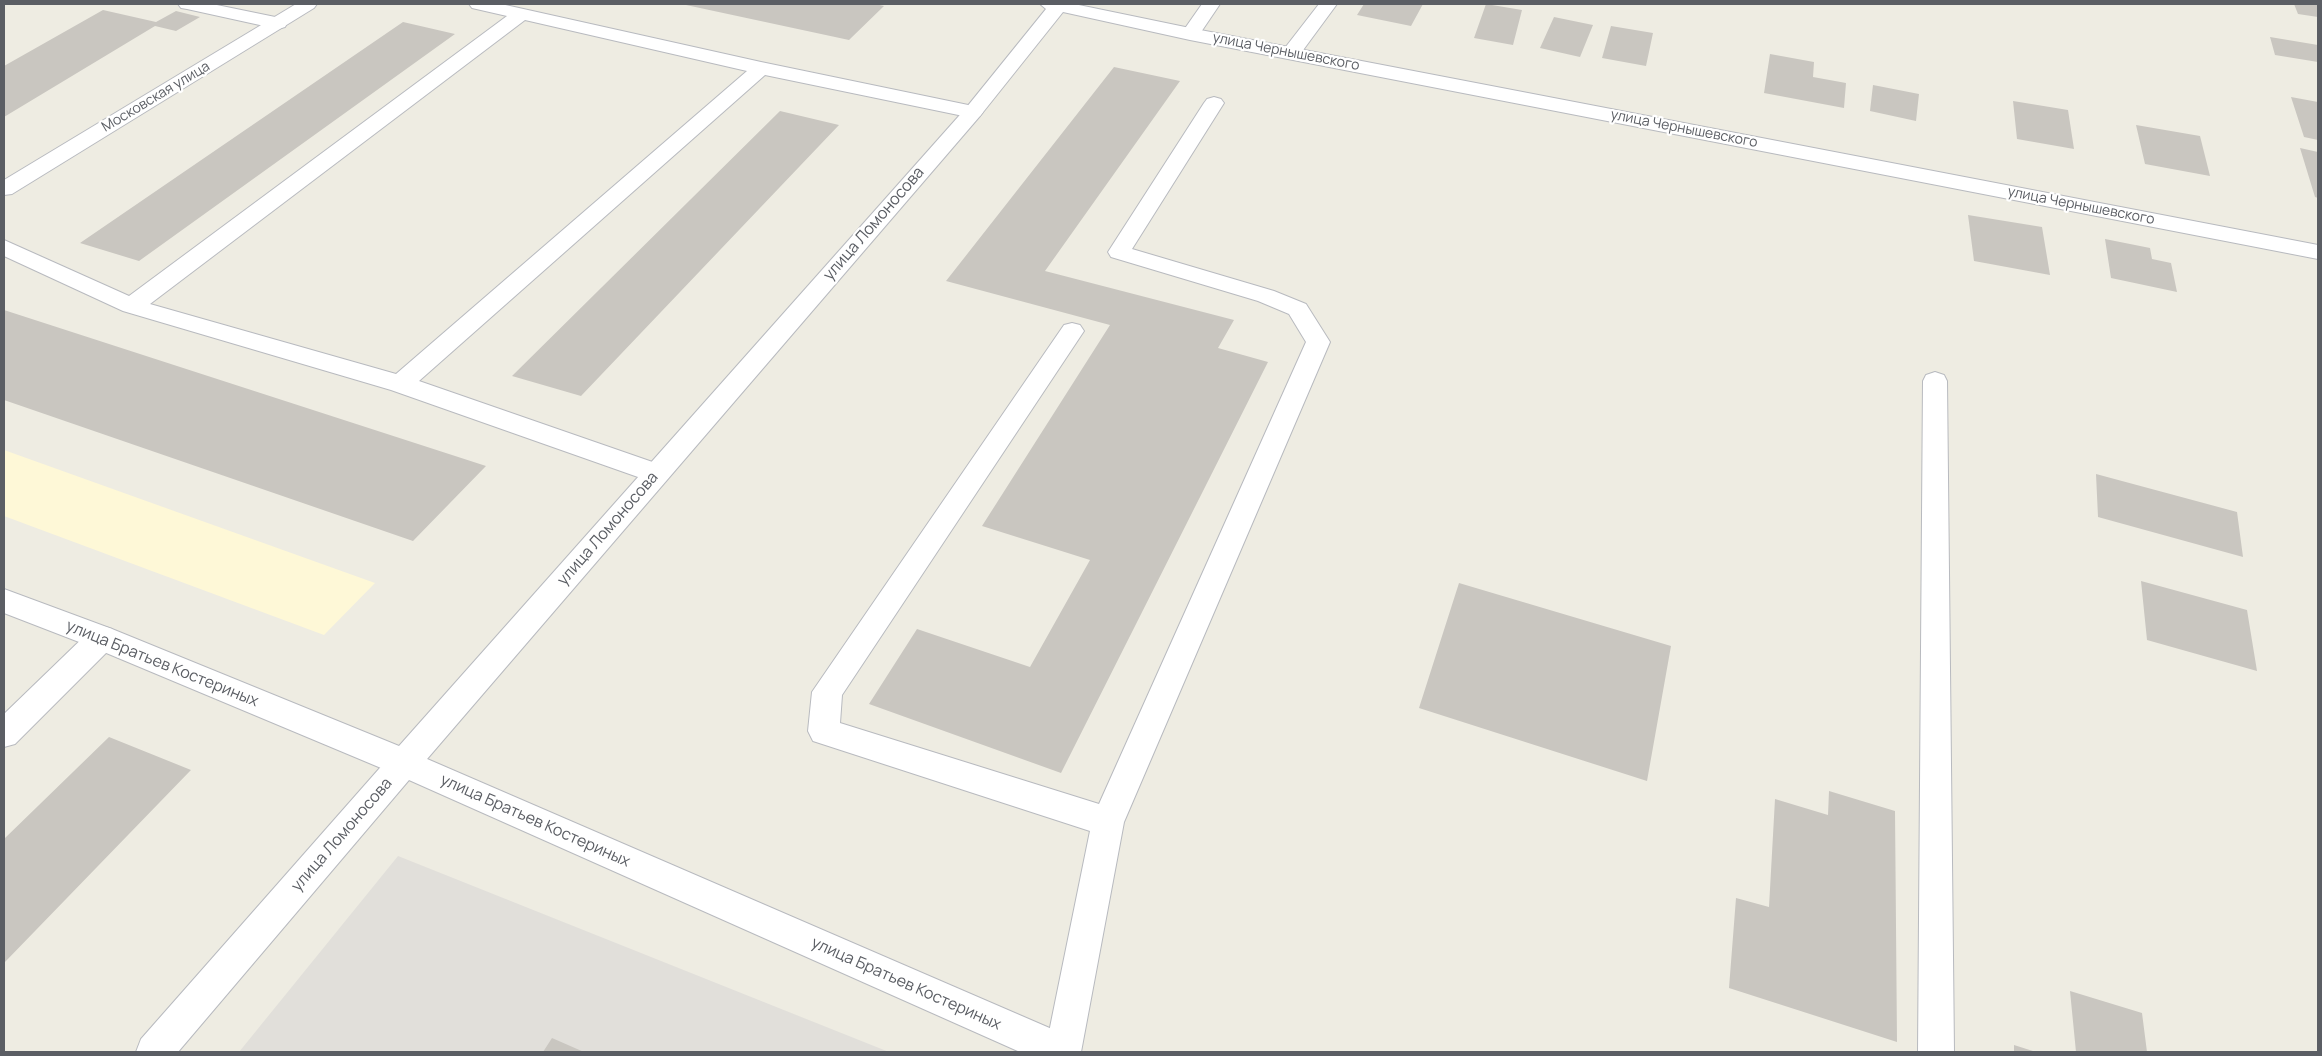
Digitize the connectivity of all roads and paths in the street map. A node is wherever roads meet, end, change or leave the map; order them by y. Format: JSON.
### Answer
{"nodes":[{"id":1,"x":187,"y":4,"type":"edge"},
{"id":2,"x":308,"y":4,"type":"edge"},
{"id":3,"x":478,"y":4,"type":"edge"},
{"id":4,"x":1056,"y":4,"type":"edge"},
{"id":5,"x":1211,"y":4,"type":"edge"},
{"id":6,"x":1328,"y":4,"type":"edge"},
{"id":7,"x":521,"y":14,"type":"junction"},
{"id":8,"x":278,"y":23,"type":"junction"},
{"id":9,"x":1190,"y":34,"type":"junction"},
{"id":10,"x":1291,"y":53,"type":"junction"},
{"id":11,"x":761,"y":68,"type":"junction"},
{"id":12,"x":1214,"y":103,"type":"dead end"},
{"id":13,"x":973,"y":112,"type":"junction"},
{"id":14,"x":4,"y":189,"type":"edge"},
{"id":15,"x":4,"y":247,"type":"edge"},
{"id":16,"x":2318,"y":252,"type":"edge"},
{"id":17,"x":132,"y":306,"type":"junction"},
{"id":18,"x":1072,"y":331,"type":"dead end"},
{"id":19,"x":1934,"y":381,"type":"dead end"},
{"id":20,"x":400,"y":384,"type":"junction"},
{"id":21,"x":655,"y":473,"type":"junction"},
{"id":22,"x":4,"y":602,"type":"edge"},
{"id":23,"x":102,"y":638,"type":"junction"},
{"id":24,"x":4,"y":734,"type":"edge"},
{"id":25,"x":404,"y":763,"type":"junction"},
{"id":26,"x":1108,"y":822,"type":"junction"},
{"id":27,"x":154,"y":1052,"type":"edge"},
{"id":28,"x":1062,"y":1052,"type":"edge"},
{"id":29,"x":1936,"y":1052,"type":"edge"}],
"edges":[{"from":1,"to":8,"type":"street"},
{"from":2,"to":8,"type":"street","name":"Московская улица"},
{"from":3,"to":7,"type":"street"},
{"from":4,"to":9,"type":"street","name":"улица Чернышевского"},
{"from":4,"to":13,"type":"street","name":"улица Ломоносова"},
{"from":5,"to":9,"type":"street"},
{"from":6,"to":10,"type":"street"},
{"from":7,"to":11,"type":"street"},
{"from":7,"to":17,"type":"street"},
{"from":8,"to":14,"type":"street","name":"Московская улица"},
{"from":9,"to":10,"type":"street","name":"улица Чернышевского"},
{"from":10,"to":16,"type":"street","name":"улица Чернышевского"},
{"from":11,"to":13,"type":"street"},
{"from":11,"to":20,"type":"street"},
{"from":12,"to":26,"type":"street"},
{"from":13,"to":21,"type":"street","name":"улица Ломоносова"},
{"from":15,"to":17,"type":"street"},
{"from":17,"to":20,"type":"street"},
{"from":18,"to":26,"type":"street"},
{"from":19,"to":29,"type":"street"},
{"from":20,"to":21,"type":"street"},
{"from":21,"to":25,"type":"street","name":"улица Ломоносова"},
{"from":22,"to":23,"type":"street","name":"улица Братьев Костериных"},
{"from":23,"to":24,"type":"street"},
{"from":23,"to":25,"type":"street","name":"улица Братьев Костериных"},
{"from":25,"to":27,"type":"street","name":"улица Ломоносова"},
{"from":25,"to":28,"type":"street","name":"улица Братьев Костериных"},
{"from":26,"to":28,"type":"street"}]}
